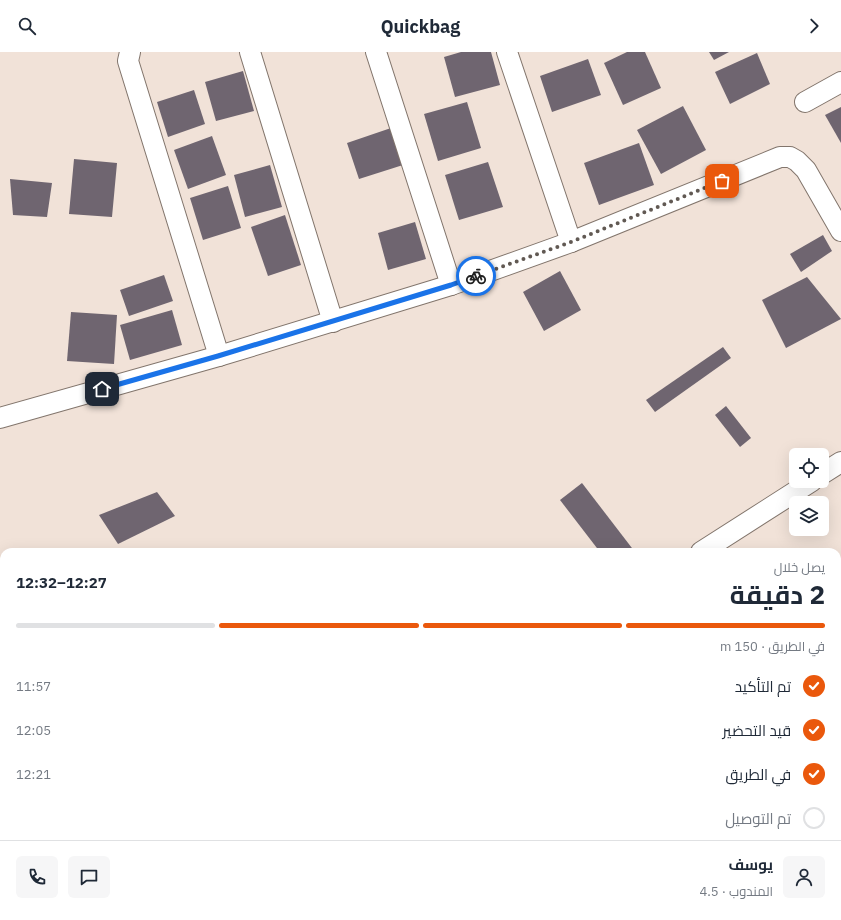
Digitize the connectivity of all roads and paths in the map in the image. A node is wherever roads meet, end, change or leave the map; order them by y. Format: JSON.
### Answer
{"nodes":[{"id":1,"x":130,"y":52,"type":"edge"},
{"id":2,"x":250,"y":52,"type":"edge"},
{"id":3,"x":376,"y":52,"type":"edge"},
{"id":4,"x":506,"y":52,"type":"edge"},
{"id":5,"x":841,"y":82,"type":"edge"},
{"id":6,"x":805,"y":102,"type":"dead end"},
{"id":7,"x":841,"y":231,"type":"edge"},
{"id":8,"x":571,"y":242,"type":"junction"},
{"id":9,"x":451,"y":285,"type":"junction"},
{"id":10,"x":332,"y":322,"type":"junction"},
{"id":11,"x":218,"y":356,"type":"junction"},
{"id":12,"x":0,"y":418,"type":"edge"},
{"id":13,"x":841,"y":462,"type":"edge"},
{"id":14,"x":829,"y":470,"type":"edge"},
{"id":15,"x":801,"y":488,"type":"edge"},
{"id":16,"x":707,"y":548,"type":"edge"}],
"edges":[{"from":1,"to":11,"type":"street"},
{"from":2,"to":10,"type":"street"},
{"from":3,"to":9,"type":"street"},
{"from":4,"to":8,"type":"street"},
{"from":5,"to":6,"type":"street"},
{"from":7,"to":8,"type":"street"},
{"from":8,"to":9,"type":"street"},
{"from":9,"to":10,"type":"street"},
{"from":10,"to":11,"type":"street"},
{"from":11,"to":12,"type":"street"},
{"from":13,"to":14,"type":"street"},
{"from":15,"to":16,"type":"street"}]}
